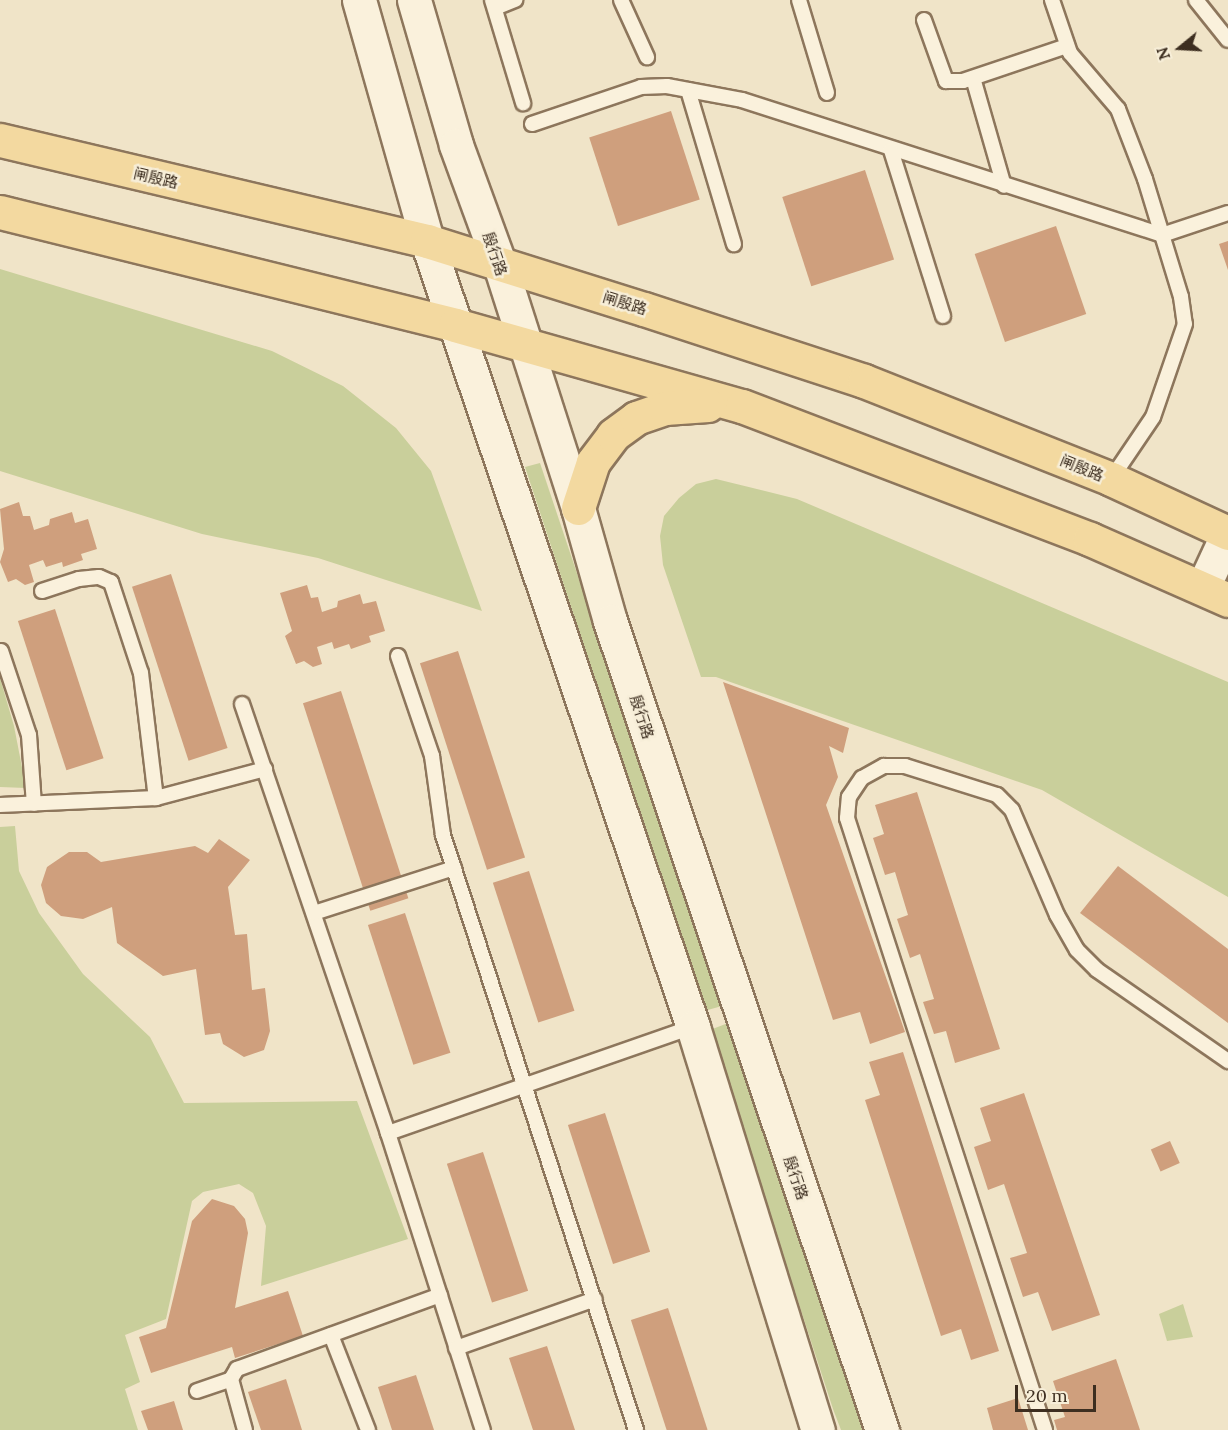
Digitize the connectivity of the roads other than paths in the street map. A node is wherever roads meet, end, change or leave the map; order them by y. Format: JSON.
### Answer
{"nodes":[{"id":1,"x":359,"y":0,"type":"edge"},
{"id":2,"x":414,"y":0,"type":"edge"},
{"id":3,"x":515,"y":0,"type":"edge"},
{"id":4,"x":621,"y":0,"type":"edge"},
{"id":5,"x":799,"y":0,"type":"edge"},
{"id":6,"x":1052,"y":0,"type":"edge"},
{"id":7,"x":1196,"y":0,"type":"edge"},
{"id":8,"x":494,"y":4,"type":"edge"},
{"id":9,"x":924,"y":20,"type":"dead end"},
{"id":10,"x":1228,"y":39,"type":"edge"},
{"id":11,"x":1068,"y":46,"type":"junction"},
{"id":12,"x":648,"y":57,"type":"dead end"},
{"id":13,"x":973,"y":78,"type":"junction"},
{"id":14,"x":688,"y":90,"type":"junction"},
{"id":15,"x":827,"y":93,"type":"dead end"},
{"id":16,"x":523,"y":103,"type":"dead end"},
{"id":17,"x":532,"y":124,"type":"dead end"},
{"id":18,"x":0,"y":140,"type":"edge"},
{"id":19,"x":891,"y":150,"type":"junction"},
{"id":20,"x":1004,"y":186,"type":"junction"},
{"id":21,"x":0,"y":212,"type":"edge"},
{"id":22,"x":1228,"y":213,"type":"edge"},
{"id":23,"x":1162,"y":235,"type":"junction"},
{"id":24,"x":427,"y":241,"type":"junction"},
{"id":25,"x":734,"y":244,"type":"dead end"},
{"id":26,"x":500,"y":265,"type":"junction"},
{"id":27,"x":943,"y":316,"type":"dead end"},
{"id":28,"x":455,"y":325,"type":"junction"},
{"id":29,"x":526,"y":345,"type":"junction"},
{"id":30,"x":742,"y":406,"type":"junction"},
{"id":31,"x":1111,"y":479,"type":"junction"},
{"id":32,"x":578,"y":508,"type":"junction"},
{"id":33,"x":1228,"y":533,"type":"edge"},
{"id":34,"x":42,"y":591,"type":"dead end"},
{"id":35,"x":1215,"y":593,"type":"edge"},
{"id":36,"x":1,"y":651,"type":"edge"},
{"id":37,"x":398,"y":656,"type":"dead end"},
{"id":38,"x":242,"y":704,"type":"dead end"},
{"id":39,"x":265,"y":770,"type":"junction"},
{"id":40,"x":156,"y":798,"type":"junction"},
{"id":41,"x":34,"y":804,"type":"junction"},
{"id":42,"x":0,"y":805,"type":"edge"},
{"id":43,"x":454,"y":868,"type":"junction"},
{"id":44,"x":314,"y":913,"type":"junction"},
{"id":45,"x":693,"y":1027,"type":"junction"},
{"id":46,"x":1228,"y":1061,"type":"edge"},
{"id":47,"x":527,"y":1086,"type":"junction"},
{"id":48,"x":388,"y":1133,"type":"junction"},
{"id":49,"x":440,"y":1295,"type":"junction"},
{"id":50,"x":595,"y":1299,"type":"junction"},
{"id":51,"x":331,"y":1335,"type":"junction"},
{"id":52,"x":456,"y":1348,"type":"junction"},
{"id":53,"x":231,"y":1379,"type":"junction"},
{"id":54,"x":197,"y":1391,"type":"dead end"},
{"id":55,"x":245,"y":1430,"type":"edge"},
{"id":56,"x":368,"y":1430,"type":"edge"},
{"id":57,"x":483,"y":1430,"type":"edge"},
{"id":58,"x":636,"y":1430,"type":"edge"},
{"id":59,"x":818,"y":1430,"type":"edge"},
{"id":60,"x":882,"y":1430,"type":"edge"},
{"id":61,"x":1045,"y":1430,"type":"edge"}],
"edges":[{"from":1,"to":24,"type":"main road"},
{"from":2,"to":26,"type":"main road","name":"殷行路"},
{"from":3,"to":8,"type":"lane"},
{"from":4,"to":12,"type":"lane"},
{"from":5,"to":15,"type":"lane"},
{"from":6,"to":11,"type":"lane"},
{"from":7,"to":10,"type":"lane"},
{"from":8,"to":16,"type":"lane"},
{"from":9,"to":13,"type":"lane"},
{"from":11,"to":13,"type":"lane"},
{"from":11,"to":23,"type":"lane"},
{"from":13,"to":20,"type":"lane"},
{"from":14,"to":17,"type":"lane"},
{"from":14,"to":19,"type":"lane"},
{"from":14,"to":25,"type":"lane"},
{"from":18,"to":24,"type":"main road","name":"闸殷路"},
{"from":19,"to":20,"type":"lane"},
{"from":19,"to":27,"type":"lane"},
{"from":20,"to":23,"type":"lane"},
{"from":21,"to":28,"type":"main road"},
{"from":22,"to":23,"type":"lane"},
{"from":23,"to":31,"type":"lane"},
{"from":24,"to":26,"type":"main road","name":"闸殷路"},
{"from":24,"to":28,"type":"main road"},
{"from":26,"to":29,"type":"main road","name":"殷行路"},
{"from":26,"to":31,"type":"main road","name":"闸殷路"},
{"from":28,"to":29,"type":"main road"},
{"from":28,"to":45,"type":"main road"},
{"from":29,"to":30,"type":"main road"},
{"from":29,"to":32,"type":"main road","name":"殷行路"},
{"from":30,"to":32,"type":"main road"},
{"from":30,"to":35,"type":"main road"},
{"from":31,"to":33,"type":"main road","name":"闸殷路"},
{"from":32,"to":60,"type":"main road","name":"殷行路"},
{"from":33,"to":35,"type":"main road"},
{"from":34,"to":40,"type":"lane"},
{"from":36,"to":41,"type":"lane"},
{"from":37,"to":43,"type":"lane"},
{"from":38,"to":39,"type":"lane"},
{"from":39,"to":40,"type":"lane"},
{"from":39,"to":44,"type":"lane"},
{"from":40,"to":41,"type":"lane"},
{"from":41,"to":42,"type":"lane"},
{"from":43,"to":44,"type":"lane"},
{"from":43,"to":47,"type":"lane"},
{"from":44,"to":48,"type":"lane"},
{"from":45,"to":47,"type":"lane"},
{"from":45,"to":59,"type":"main road"},
{"from":46,"to":61,"type":"lane"},
{"from":47,"to":48,"type":"lane"},
{"from":47,"to":50,"type":"lane"},
{"from":48,"to":49,"type":"lane"},
{"from":49,"to":51,"type":"lane"},
{"from":49,"to":52,"type":"lane"},
{"from":50,"to":52,"type":"lane"},
{"from":50,"to":58,"type":"lane"},
{"from":51,"to":53,"type":"lane"},
{"from":51,"to":56,"type":"lane"},
{"from":52,"to":57,"type":"lane"},
{"from":53,"to":54,"type":"lane"},
{"from":53,"to":55,"type":"lane"}]}
